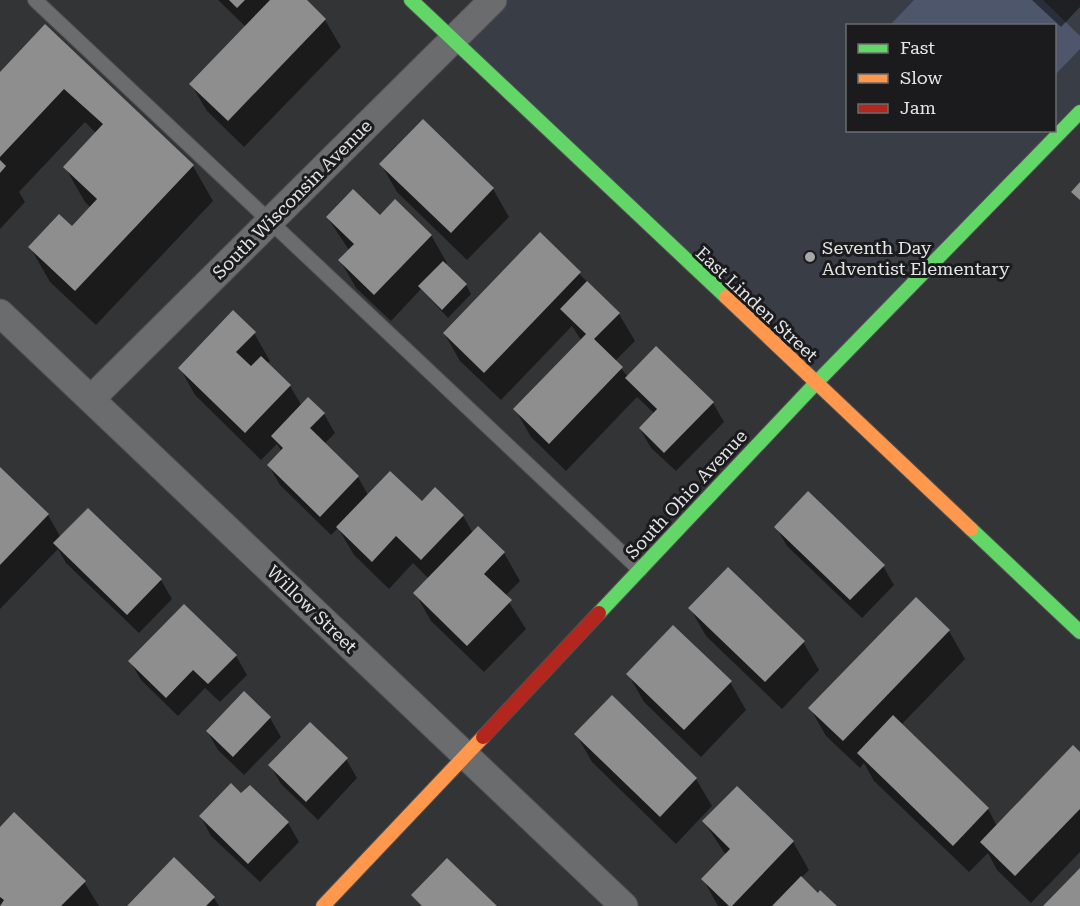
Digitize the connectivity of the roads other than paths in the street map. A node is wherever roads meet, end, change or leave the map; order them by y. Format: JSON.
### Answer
{"nodes":[{"id":1,"x":35,"y":0,"type":"edge"},
{"id":2,"x":411,"y":0,"type":"edge"},
{"id":3,"x":493,"y":0,"type":"edge"},
{"id":4,"x":453,"y":40,"type":"junction"},
{"id":5,"x":1080,"y":112,"type":"edge"},
{"id":6,"x":270,"y":221,"type":"junction"},
{"id":7,"x":0,"y":313,"type":"edge"},
{"id":8,"x":815,"y":384,"type":"junction"},
{"id":9,"x":92,"y":399,"type":"junction"},
{"id":10,"x":640,"y":570,"type":"junction"},
{"id":11,"x":1080,"y":632,"type":"edge"},
{"id":12,"x":466,"y":755,"type":"junction"},
{"id":13,"x":323,"y":906,"type":"edge"},
{"id":14,"x":624,"y":906,"type":"edge"}],
"edges":[{"from":1,"to":6,"type":"lane"},
{"from":2,"to":4,"type":"street","name":"East Linden Street"},
{"from":3,"to":4,"type":"street","name":"South Wisconsin Avenue"},
{"from":4,"to":6,"type":"street","name":"South Wisconsin Avenue"},
{"from":4,"to":8,"type":"street","name":"East Linden Street"},
{"from":5,"to":8,"type":"street","name":"South Ohio Avenue"},
{"from":6,"to":9,"type":"street","name":"South Wisconsin Avenue"},
{"from":6,"to":10,"type":"lane"},
{"from":7,"to":9,"type":"street","name":"Willow Street"},
{"from":8,"to":10,"type":"street","name":"South Ohio Avenue"},
{"from":8,"to":11,"type":"street","name":"East Linden Street"},
{"from":9,"to":12,"type":"street","name":"Willow Street"},
{"from":10,"to":12,"type":"street","name":"South Ohio Avenue"},
{"from":12,"to":13,"type":"street","name":"South Ohio Avenue"},
{"from":12,"to":14,"type":"street","name":"Willow Street"}]}
